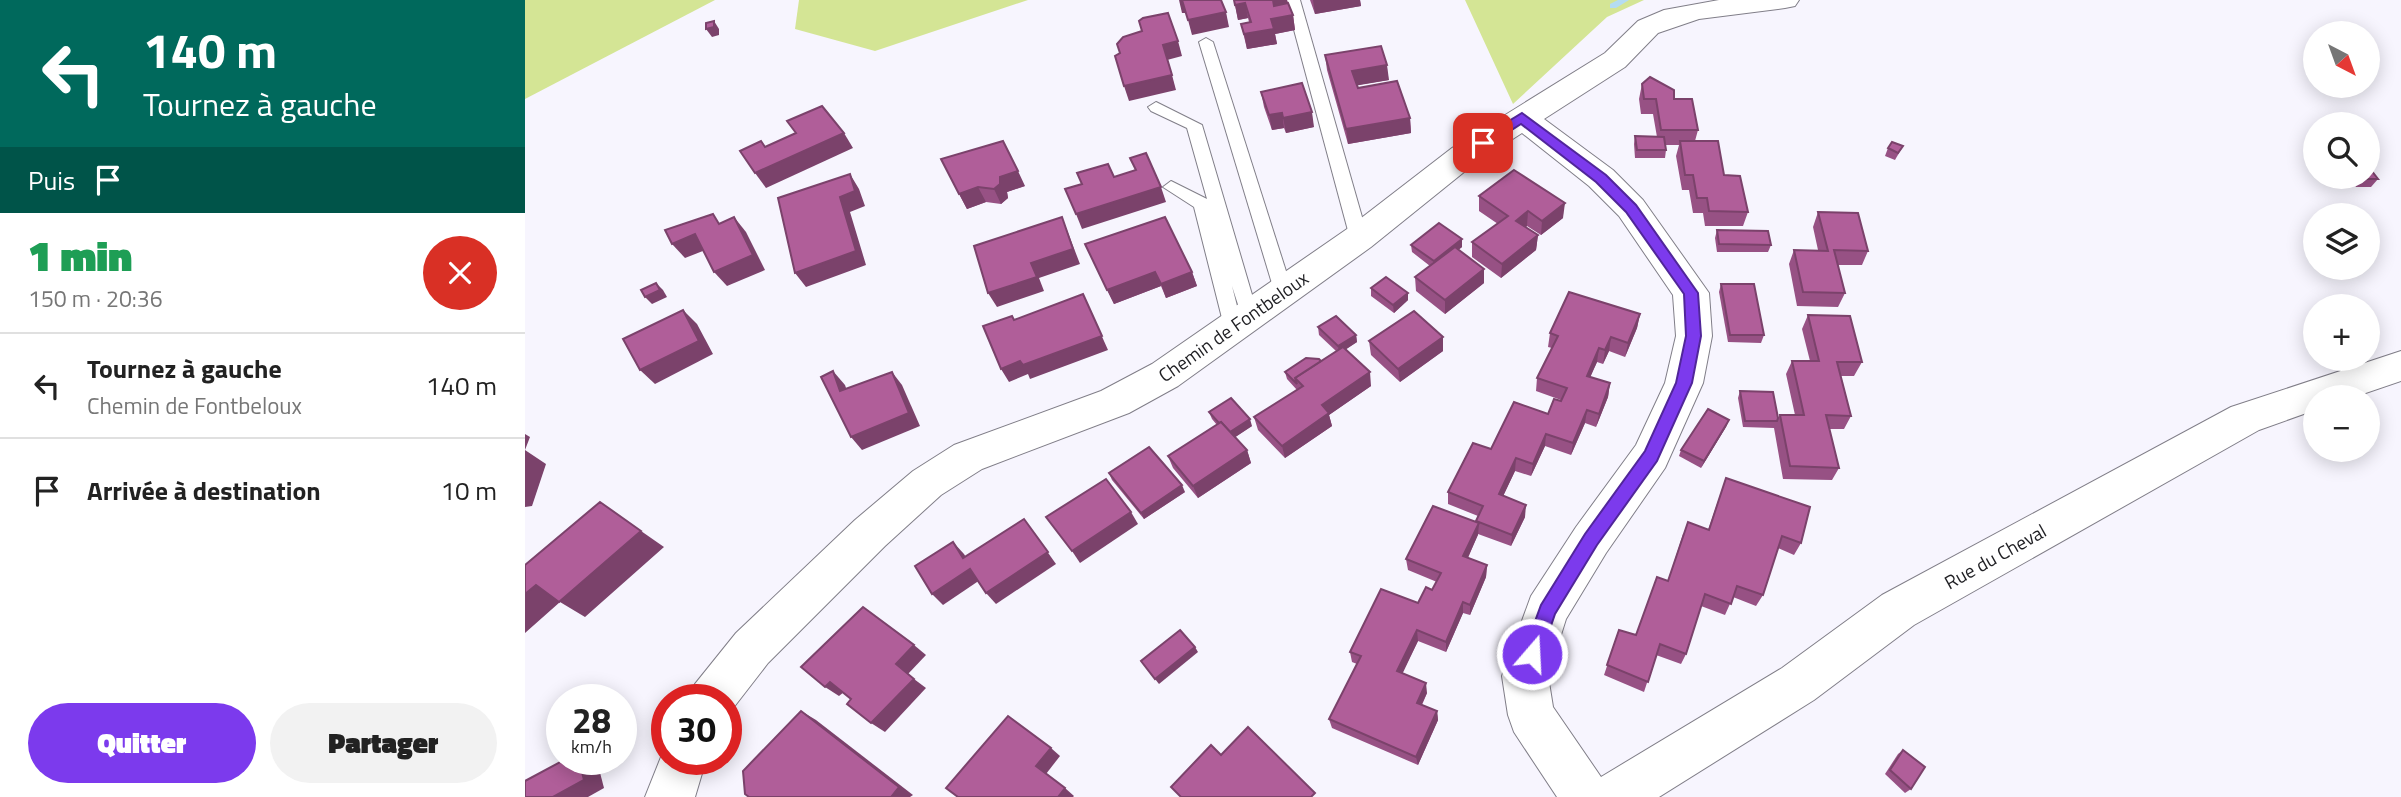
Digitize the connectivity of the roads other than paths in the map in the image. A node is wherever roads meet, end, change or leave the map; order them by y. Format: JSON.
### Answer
{"nodes":[{"id":1,"x":1293,"y":0,"type":"edge"},
{"id":2,"x":1785,"y":0,"type":"edge"},
{"id":3,"x":1206,"y":42,"type":"dead end"},
{"id":4,"x":1156,"y":107,"type":"dead end"},
{"id":5,"x":1522,"y":118,"type":"junction"},
{"id":6,"x":1171,"y":187,"type":"dead end"},
{"id":7,"x":1359,"y":238,"type":"junction"},
{"id":8,"x":1283,"y":290,"type":"junction"},
{"id":9,"x":1241,"y":321,"type":"junction"},
{"id":10,"x":2401,"y":366,"type":"edge"},
{"id":11,"x":724,"y":684,"type":"edge"},
{"id":12,"x":677,"y":775,"type":"edge"},
{"id":13,"x":670,"y":797,"type":"edge"},
{"id":14,"x":1585,"y":797,"type":"edge"},
{"id":15,"x":1614,"y":797,"type":"edge"}],
"edges":[{"from":1,"to":7,"type":"lane"},
{"from":2,"to":5,"type":"street","name":"Chemin de Fontbeloux"},
{"from":3,"to":8,"type":"lane"},
{"from":4,"to":9,"type":"lane"},
{"from":5,"to":7,"type":"street","name":"Chemin de Fontbeloux"},
{"from":5,"to":14,"type":"street"},
{"from":6,"to":9,"type":"lane"},
{"from":7,"to":8,"type":"street","name":"Chemin de Fontbeloux"},
{"from":8,"to":9,"type":"street","name":"Chemin de Fontbeloux"},
{"from":9,"to":11,"type":"street","name":"Chemin de Fontbeloux"},
{"from":10,"to":15,"type":"street","name":"Rue du Cheval"},
{"from":12,"to":13,"type":"street"}]}
